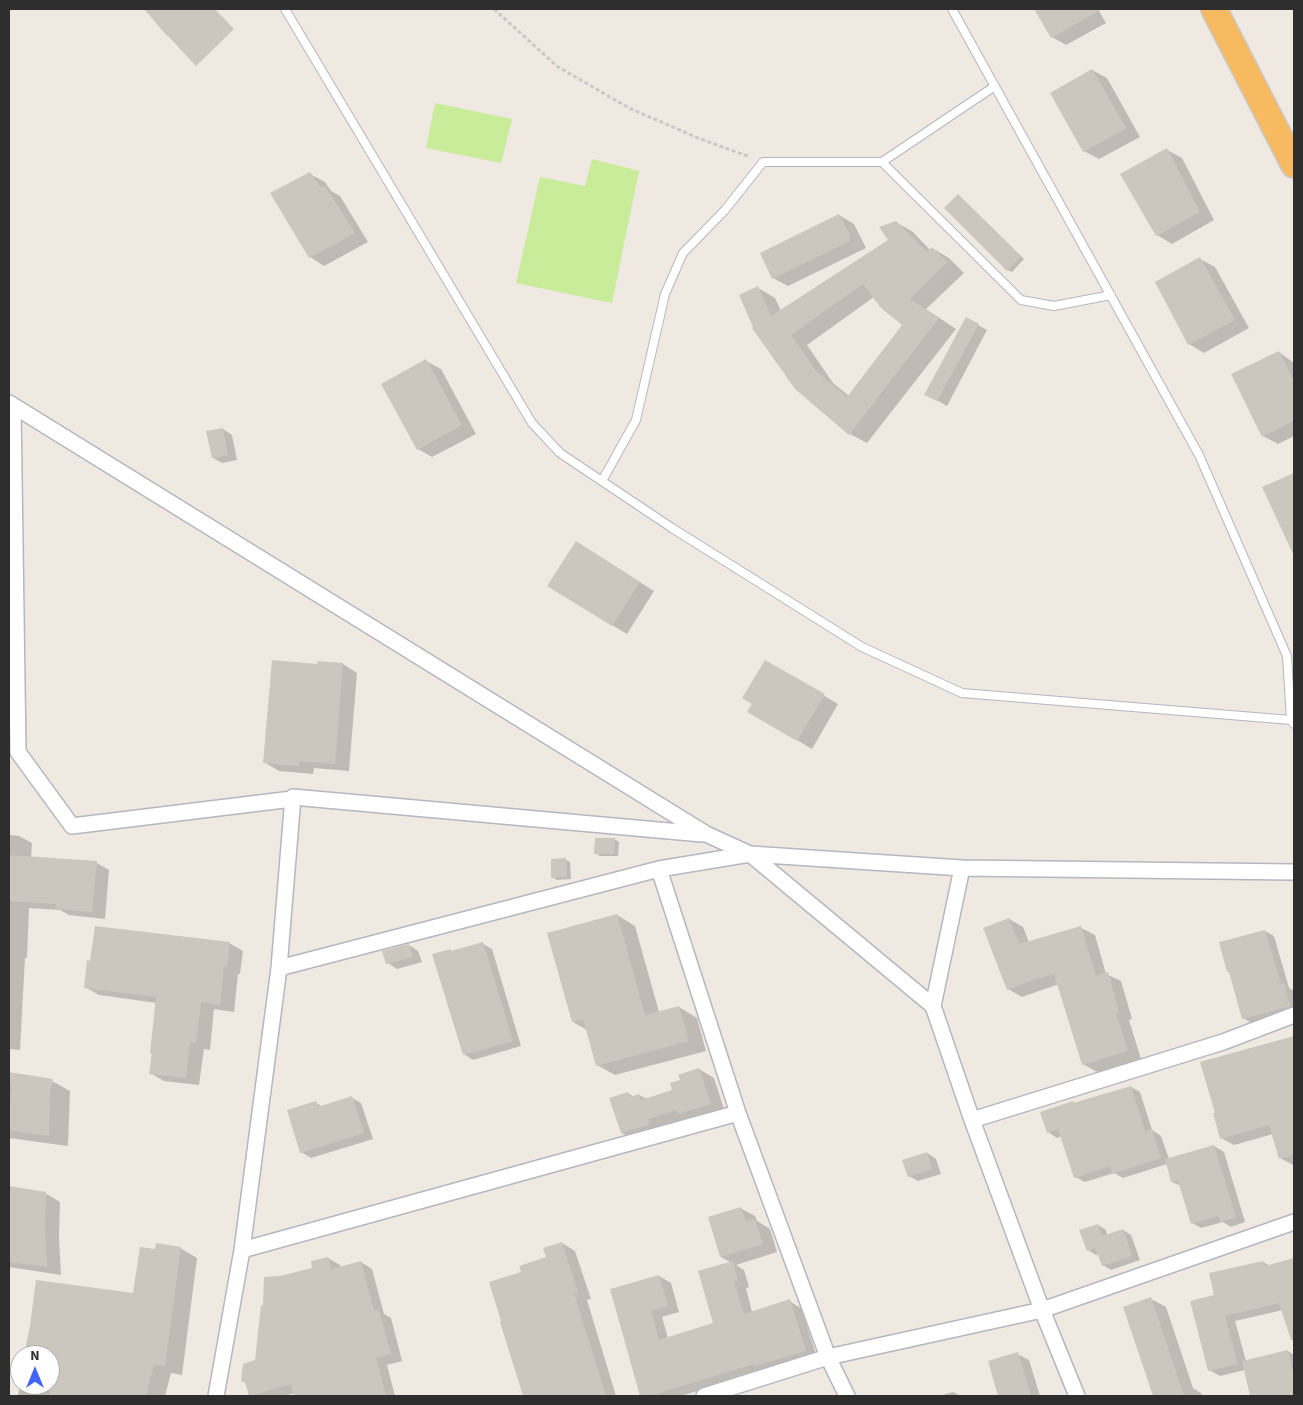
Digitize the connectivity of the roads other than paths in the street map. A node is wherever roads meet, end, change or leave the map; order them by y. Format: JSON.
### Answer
{"nodes":[{"id":1,"x":285,"y":9,"type":"edge"},
{"id":2,"x":952,"y":9,"type":"edge"},
{"id":3,"x":1214,"y":9,"type":"edge"},
{"id":4,"x":995,"y":86,"type":"junction"},
{"id":5,"x":882,"y":162,"type":"junction"},
{"id":6,"x":1294,"y":165,"type":"edge"},
{"id":7,"x":1111,"y":295,"type":"junction"},
{"id":8,"x":11,"y":405,"type":"edge"},
{"id":9,"x":602,"y":481,"type":"junction"},
{"id":10,"x":1293,"y":722,"type":"edge"},
{"id":11,"x":292,"y":799,"type":"junction"},
{"id":12,"x":706,"y":834,"type":"junction"},
{"id":13,"x":750,"y":854,"type":"junction"},
{"id":14,"x":962,"y":868,"type":"junction"},
{"id":15,"x":659,"y":870,"type":"junction"},
{"id":16,"x":1294,"y":872,"type":"edge"},
{"id":17,"x":279,"y":968,"type":"junction"},
{"id":18,"x":933,"y":1006,"type":"junction"},
{"id":19,"x":1294,"y":1014,"type":"edge"},
{"id":20,"x":738,"y":1112,"type":"junction"},
{"id":21,"x":972,"y":1120,"type":"junction"},
{"id":22,"x":1294,"y":1222,"type":"edge"},
{"id":23,"x":242,"y":1250,"type":"junction"},
{"id":24,"x":1042,"y":1310,"type":"junction"},
{"id":25,"x":828,"y":1357,"type":"junction"},
{"id":26,"x":216,"y":1396,"type":"edge"},
{"id":27,"x":704,"y":1396,"type":"edge"},
{"id":28,"x":847,"y":1396,"type":"edge"},
{"id":29,"x":1077,"y":1396,"type":"edge"}],
"edges":[{"from":1,"to":9,"type":"lane"},
{"from":2,"to":4,"type":"lane"},
{"from":3,"to":6,"type":"highway"},
{"from":4,"to":5,"type":"lane"},
{"from":4,"to":7,"type":"lane"},
{"from":5,"to":7,"type":"lane"},
{"from":5,"to":9,"type":"lane"},
{"from":7,"to":10,"type":"lane"},
{"from":8,"to":11,"type":"street"},
{"from":8,"to":12,"type":"street"},
{"from":9,"to":10,"type":"lane"},
{"from":11,"to":12,"type":"street"},
{"from":11,"to":17,"type":"street"},
{"from":12,"to":13,"type":"street"},
{"from":13,"to":14,"type":"street"},
{"from":13,"to":15,"type":"street"},
{"from":13,"to":18,"type":"street"},
{"from":14,"to":16,"type":"street"},
{"from":14,"to":18,"type":"street"},
{"from":15,"to":17,"type":"street"},
{"from":15,"to":20,"type":"street"},
{"from":17,"to":23,"type":"street"},
{"from":18,"to":21,"type":"street"},
{"from":19,"to":21,"type":"street"},
{"from":20,"to":23,"type":"street"},
{"from":20,"to":25,"type":"street"},
{"from":21,"to":24,"type":"street"},
{"from":22,"to":24,"type":"street"},
{"from":23,"to":26,"type":"street"},
{"from":24,"to":25,"type":"street"},
{"from":24,"to":29,"type":"street"},
{"from":25,"to":27,"type":"street"},
{"from":25,"to":28,"type":"street"}]}
